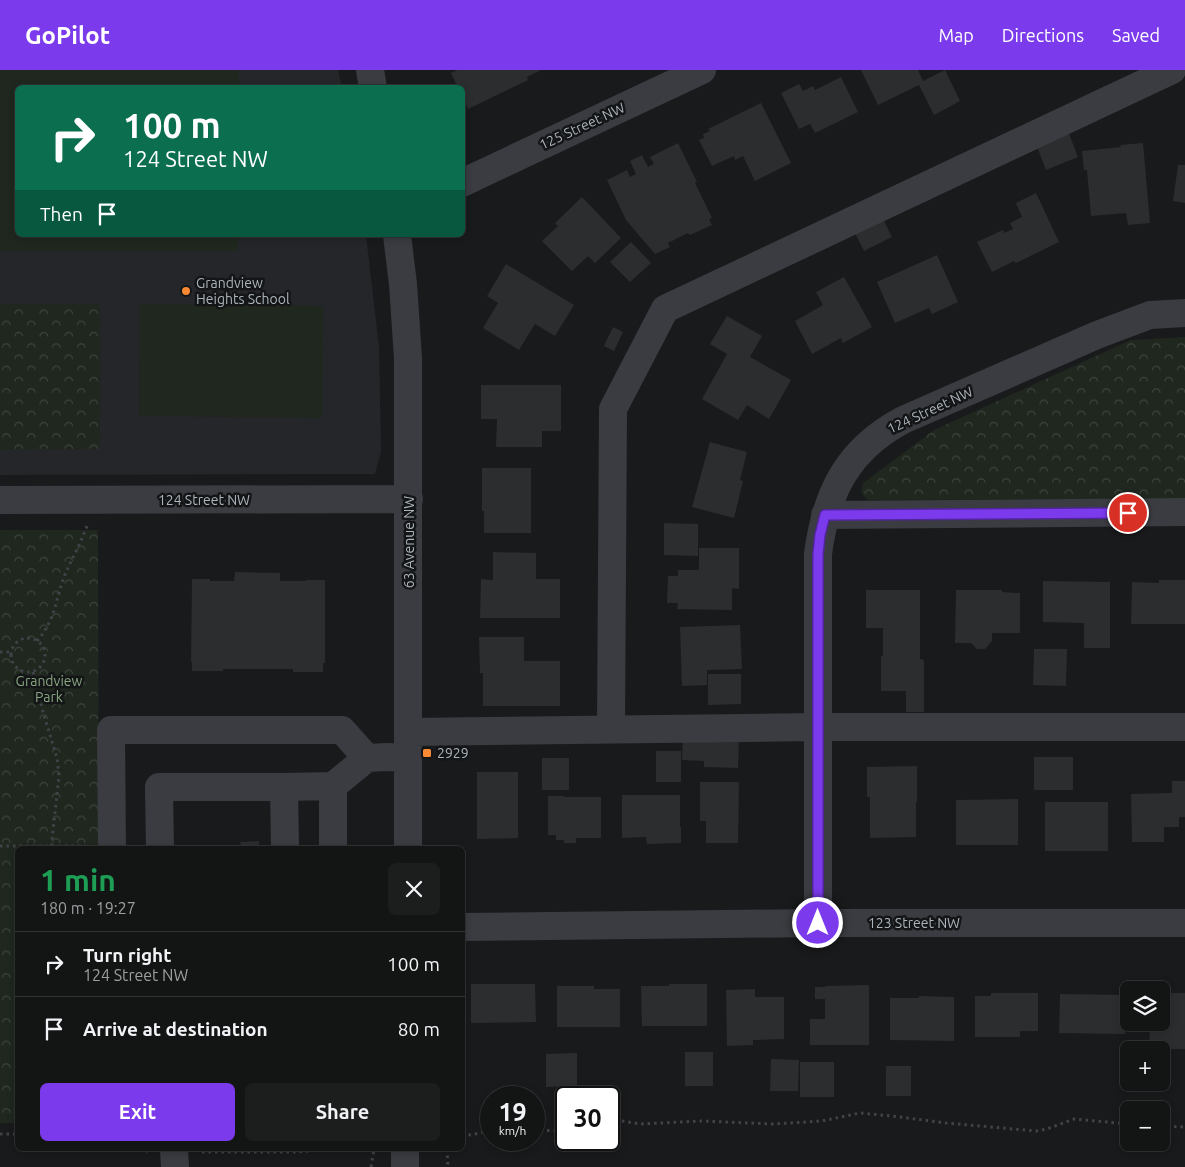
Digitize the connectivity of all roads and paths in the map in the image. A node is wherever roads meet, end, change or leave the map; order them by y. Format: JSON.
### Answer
{"nodes":[{"id":1,"x":370,"y":70,"type":"edge"},
{"id":2,"x":702,"y":70,"type":"edge"},
{"id":3,"x":1172,"y":70,"type":"edge"},
{"id":4,"x":654,"y":80,"type":"edge"},
{"id":5,"x":372,"y":85,"type":"edge"},
{"id":6,"x":465,"y":181,"type":"edge"},
{"id":7,"x":397,"y":237,"type":"edge"},
{"id":8,"x":1185,"y":313,"type":"edge"},
{"id":9,"x":409,"y":499,"type":"junction"},
{"id":10,"x":0,"y":500,"type":"edge"},
{"id":11,"x":86,"y":500,"type":"junction"},
{"id":12,"x":1185,"y":512,"type":"edge"},
{"id":13,"x":825,"y":515,"type":"junction"},
{"id":14,"x":37,"y":641,"type":"junction"},
{"id":15,"x":0,"y":652,"type":"edge"},
{"id":16,"x":12,"y":652,"type":"junction"},
{"id":17,"x":34,"y":672,"type":"junction"},
{"id":18,"x":818,"y":727,"type":"junction"},
{"id":19,"x":1185,"y":727,"type":"edge"},
{"id":20,"x":611,"y":729,"type":"junction"},
{"id":21,"x":408,"y":745,"type":"junction"},
{"id":22,"x":367,"y":758,"type":"junction"},
{"id":23,"x":333,"y":786,"type":"junction"},
{"id":24,"x":284,"y":787,"type":"junction"},
{"id":25,"x":0,"y":846,"type":"edge"},
{"id":26,"x":15,"y":846,"type":"edge"},
{"id":27,"x":50,"y":846,"type":"edge"},
{"id":28,"x":103,"y":846,"type":"edge"},
{"id":29,"x":160,"y":846,"type":"edge"},
{"id":30,"x":285,"y":846,"type":"edge"},
{"id":31,"x":333,"y":846,"type":"edge"},
{"id":32,"x":408,"y":846,"type":"edge"},
{"id":33,"x":818,"y":923,"type":"junction"},
{"id":34,"x":1185,"y":923,"type":"edge"},
{"id":35,"x":465,"y":927,"type":"edge"},
{"id":36,"x":620,"y":1121,"type":"edge"},
{"id":37,"x":1120,"y":1123,"type":"edge"},
{"id":38,"x":1170,"y":1126,"type":"edge"},
{"id":39,"x":1185,"y":1127,"type":"edge"},
{"id":40,"x":480,"y":1133,"type":"edge"},
{"id":41,"x":0,"y":1134,"type":"edge"},
{"id":42,"x":15,"y":1134,"type":"edge"},
{"id":43,"x":465,"y":1134,"type":"edge"},
{"id":44,"x":126,"y":1151,"type":"edge"},
{"id":45,"x":307,"y":1151,"type":"edge"},
{"id":46,"x":374,"y":1151,"type":"edge"},
{"id":47,"x":405,"y":1151,"type":"edge"},
{"id":48,"x":447,"y":1151,"type":"edge"},
{"id":49,"x":175,"y":1156,"type":"edge"},
{"id":50,"x":371,"y":1167,"type":"edge"},
{"id":51,"x":405,"y":1167,"type":"edge"},
{"id":52,"x":448,"y":1167,"type":"edge"}],
"edges":[{"from":1,"to":5,"type":"street"},
{"from":2,"to":4,"type":"street","name":"125 Street NW"},
{"from":3,"to":20,"type":"street"},
{"from":4,"to":6,"type":"street","name":"125 Street NW"},
{"from":7,"to":9,"type":"street","name":"63 Avenue NW"},
{"from":8,"to":13,"type":"street","name":"124 Street NW"},
{"from":9,"to":11,"type":"street","name":"124 Street NW"},
{"from":9,"to":21,"type":"street","name":"63 Avenue NW"},
{"from":10,"to":11,"type":"street","name":"124 Street NW"},
{"from":11,"to":14,"type":"path"},
{"from":12,"to":13,"type":"street"},
{"from":13,"to":18,"type":"street","name":"124 Street NW"},
{"from":14,"to":16,"type":"path"},
{"from":14,"to":17,"type":"path"},
{"from":15,"to":16,"type":"path"},
{"from":16,"to":17,"type":"path"},
{"from":17,"to":27,"type":"path"},
{"from":18,"to":19,"type":"street"},
{"from":18,"to":20,"type":"street"},
{"from":18,"to":33,"type":"street","name":"124 Street NW"},
{"from":20,"to":21,"type":"street"},
{"from":21,"to":22,"type":"street"},
{"from":21,"to":32,"type":"street","name":"63 Avenue NW"},
{"from":22,"to":23,"type":"street"},
{"from":22,"to":28,"type":"street"},
{"from":23,"to":24,"type":"street"},
{"from":23,"to":31,"type":"street"},
{"from":24,"to":29,"type":"street"},
{"from":24,"to":30,"type":"street"},
{"from":25,"to":26,"type":"path"},
{"from":33,"to":34,"type":"street","name":"123 Street NW"},
{"from":33,"to":35,"type":"street","name":"123 Street NW"},
{"from":36,"to":37,"type":"path"},
{"from":38,"to":39,"type":"path"},
{"from":40,"to":43,"type":"path"},
{"from":41,"to":42,"type":"path"},
{"from":44,"to":49,"type":"path"},
{"from":45,"to":49,"type":"path"},
{"from":46,"to":50,"type":"path"},
{"from":47,"to":51,"type":"street"},
{"from":48,"to":52,"type":"path"}]}
